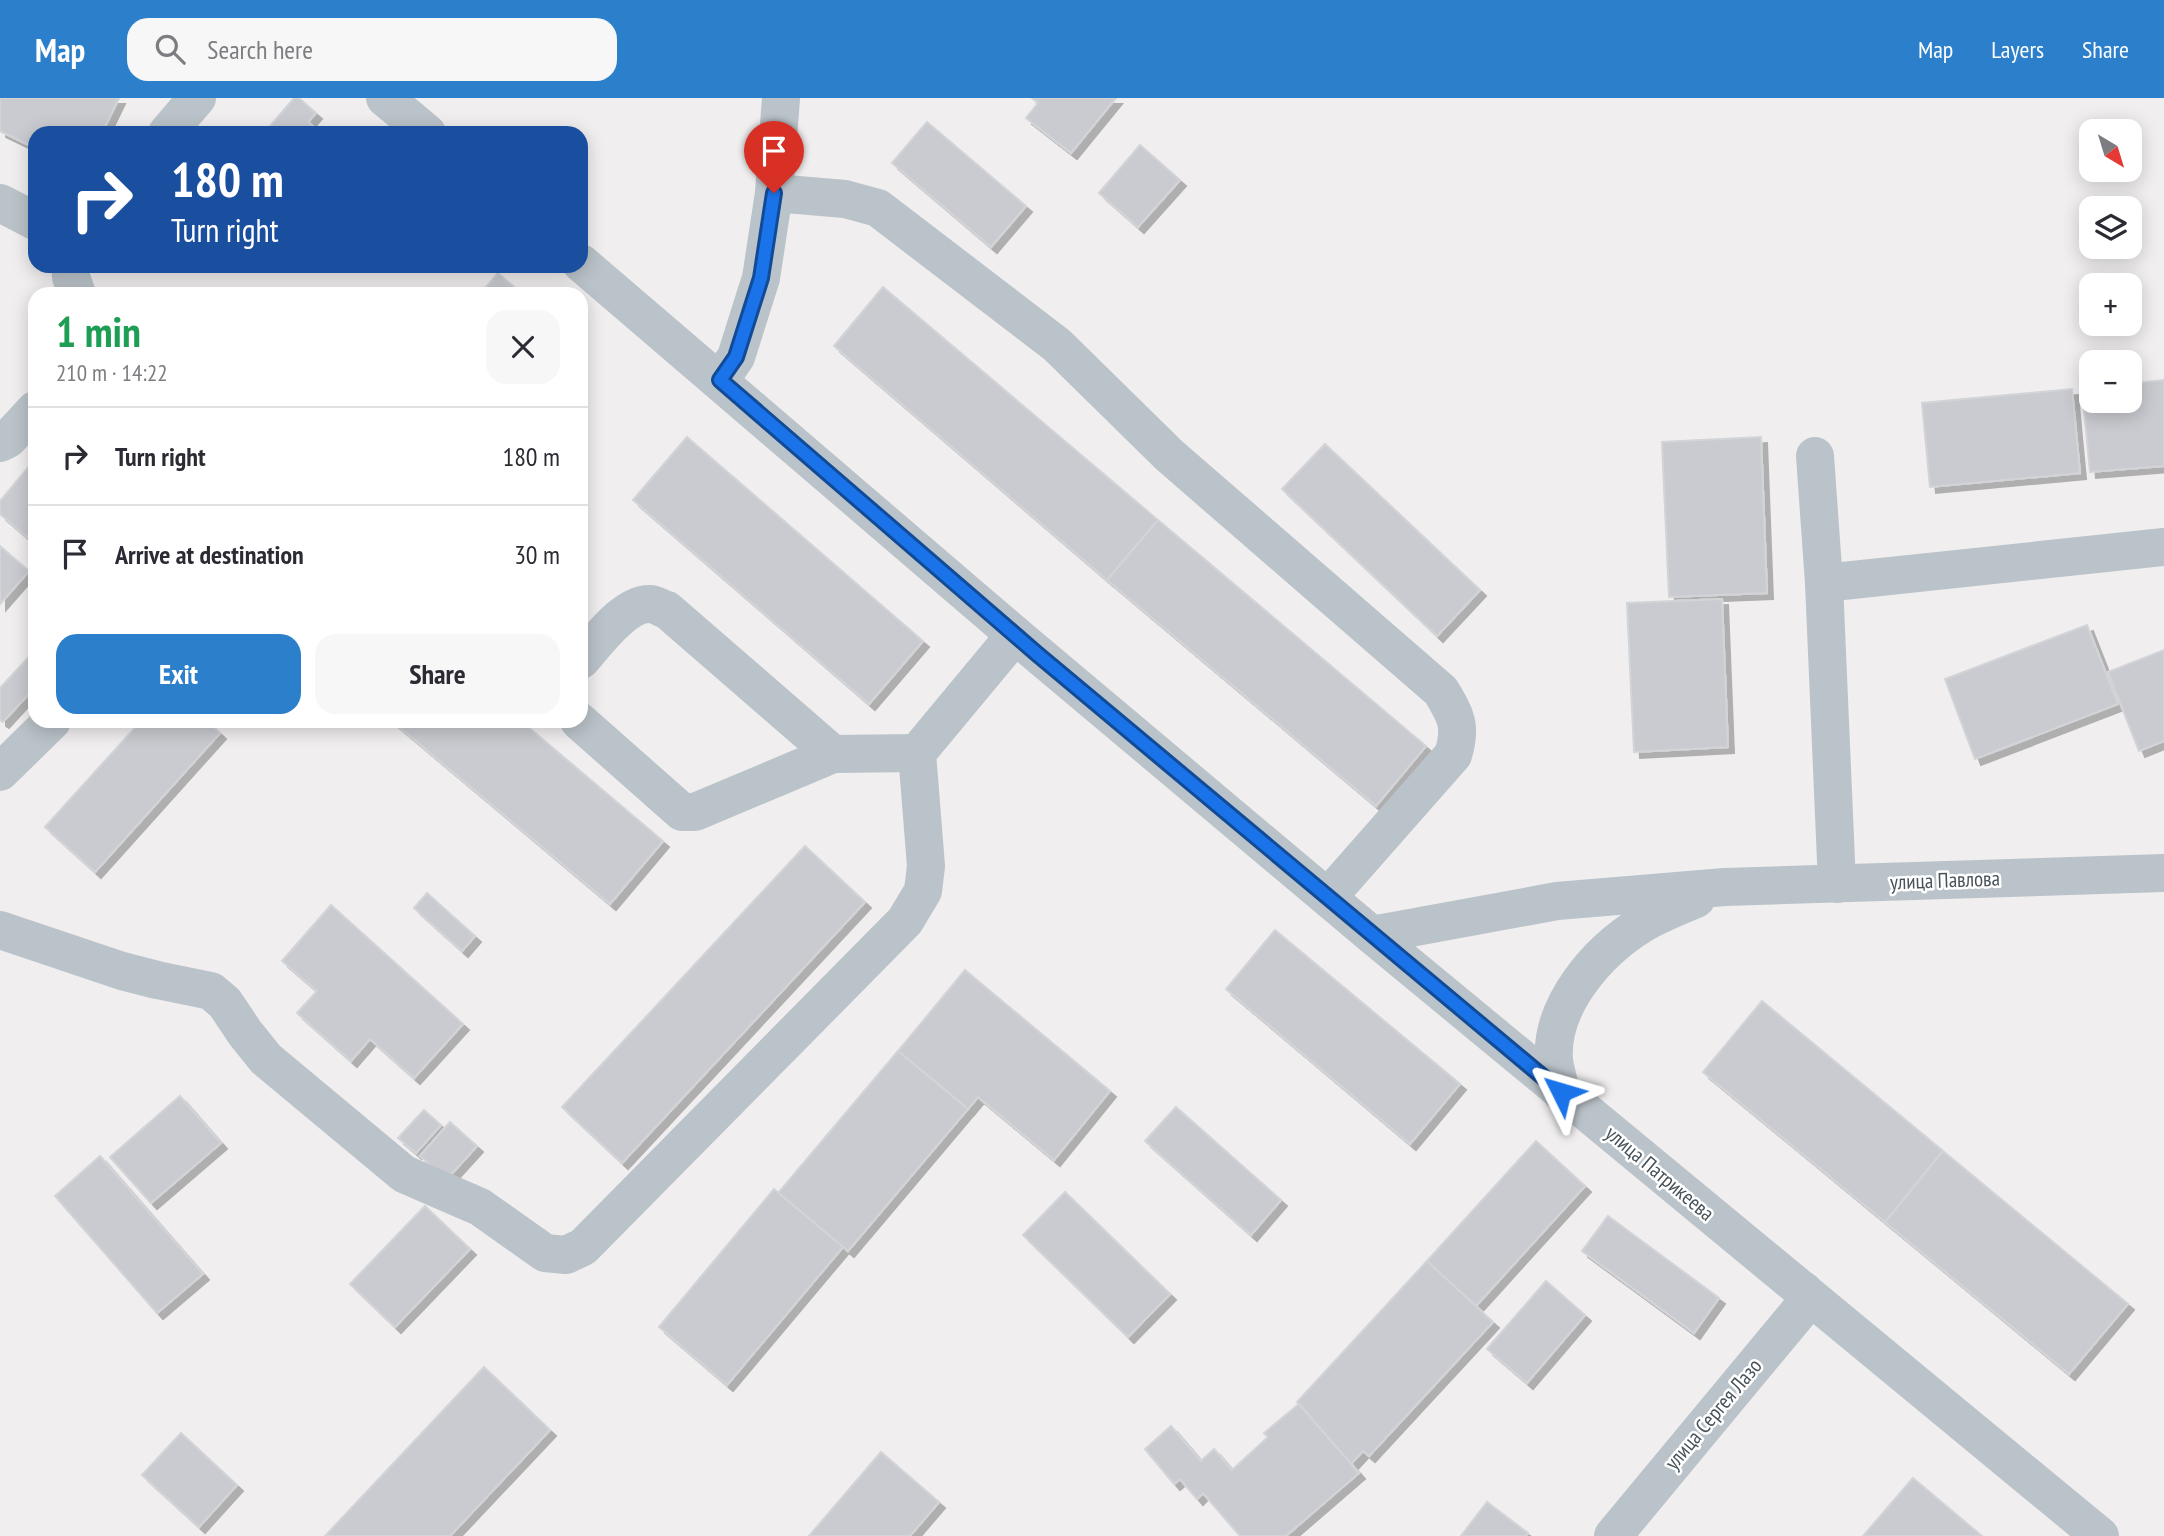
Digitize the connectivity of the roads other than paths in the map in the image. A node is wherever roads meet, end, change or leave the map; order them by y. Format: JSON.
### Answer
{"nodes":[{"id":1,"x":197,"y":98,"type":"edge"},
{"id":2,"x":385,"y":98,"type":"edge"},
{"id":3,"x":781,"y":98,"type":"edge"},
{"id":4,"x":173,"y":126,"type":"edge"},
{"id":5,"x":419,"y":126,"type":"edge"},
{"id":6,"x":774,"y":193,"type":"junction"},
{"id":7,"x":0,"y":203,"type":"edge"},
{"id":8,"x":28,"y":217,"type":"edge"},
{"id":9,"x":588,"y":269,"type":"edge"},
{"id":10,"x":720,"y":380,"type":"junction"},
{"id":11,"x":28,"y":418,"type":"edge"},
{"id":12,"x":0,"y":443,"type":"edge"},
{"id":13,"x":1815,"y":456,"type":"dead end"},
{"id":14,"x":2164,"y":547,"type":"edge"},
{"id":15,"x":1824,"y":583,"type":"junction"},
{"id":16,"x":1016,"y":635,"type":"junction"},
{"id":17,"x":588,"y":652,"type":"edge"},
{"id":18,"x":45,"y":728,"type":"edge"},
{"id":19,"x":587,"y":728,"type":"edge"},
{"id":20,"x":917,"y":753,"type":"junction"},
{"id":21,"x":833,"y":754,"type":"junction"},
{"id":22,"x":0,"y":772,"type":"edge"},
{"id":23,"x":2164,"y":873,"type":"edge"},
{"id":24,"x":1837,"y":884,"type":"junction"},
{"id":25,"x":1725,"y":887,"type":"junction"},
{"id":26,"x":1328,"y":897,"type":"junction"},
{"id":27,"x":0,"y":930,"type":"edge"},
{"id":28,"x":1372,"y":935,"type":"junction"},
{"id":29,"x":1561,"y":1092,"type":"junction"},
{"id":30,"x":1804,"y":1291,"type":"junction"},
{"id":31,"x":1613,"y":1536,"type":"edge"},
{"id":32,"x":2100,"y":1536,"type":"edge"}],
"edges":[{"from":1,"to":4,"type":"street"},
{"from":2,"to":5,"type":"street"},
{"from":3,"to":6,"type":"street"},
{"from":6,"to":10,"type":"street"},
{"from":6,"to":26,"type":"street"},
{"from":7,"to":8,"type":"street"},
{"from":9,"to":10,"type":"street","name":"улица Патрикеева"},
{"from":10,"to":16,"type":"street","name":"улица Патрикеева"},
{"from":11,"to":12,"type":"street"},
{"from":13,"to":15,"type":"street"},
{"from":14,"to":15,"type":"street"},
{"from":15,"to":24,"type":"street"},
{"from":16,"to":20,"type":"street"},
{"from":16,"to":26,"type":"street","name":"улица Патрикеева"},
{"from":17,"to":21,"type":"street"},
{"from":18,"to":22,"type":"street"},
{"from":19,"to":21,"type":"street"},
{"from":20,"to":21,"type":"street"},
{"from":20,"to":27,"type":"street"},
{"from":23,"to":24,"type":"street","name":"улица Павлова"},
{"from":24,"to":25,"type":"street","name":"улица Павлова"},
{"from":25,"to":28,"type":"street","name":"улица Павлова"},
{"from":25,"to":29,"type":"street","name":"улица Павлова"},
{"from":26,"to":28,"type":"street","name":"улица Патрикеева"},
{"from":28,"to":29,"type":"street","name":"улица Патрикеева"},
{"from":29,"to":30,"type":"street","name":"улица Патрикеева"},
{"from":30,"to":31,"type":"street","name":"улица Сергея Лазо"},
{"from":30,"to":32,"type":"street","name":"улица Патрикеева"}]}
